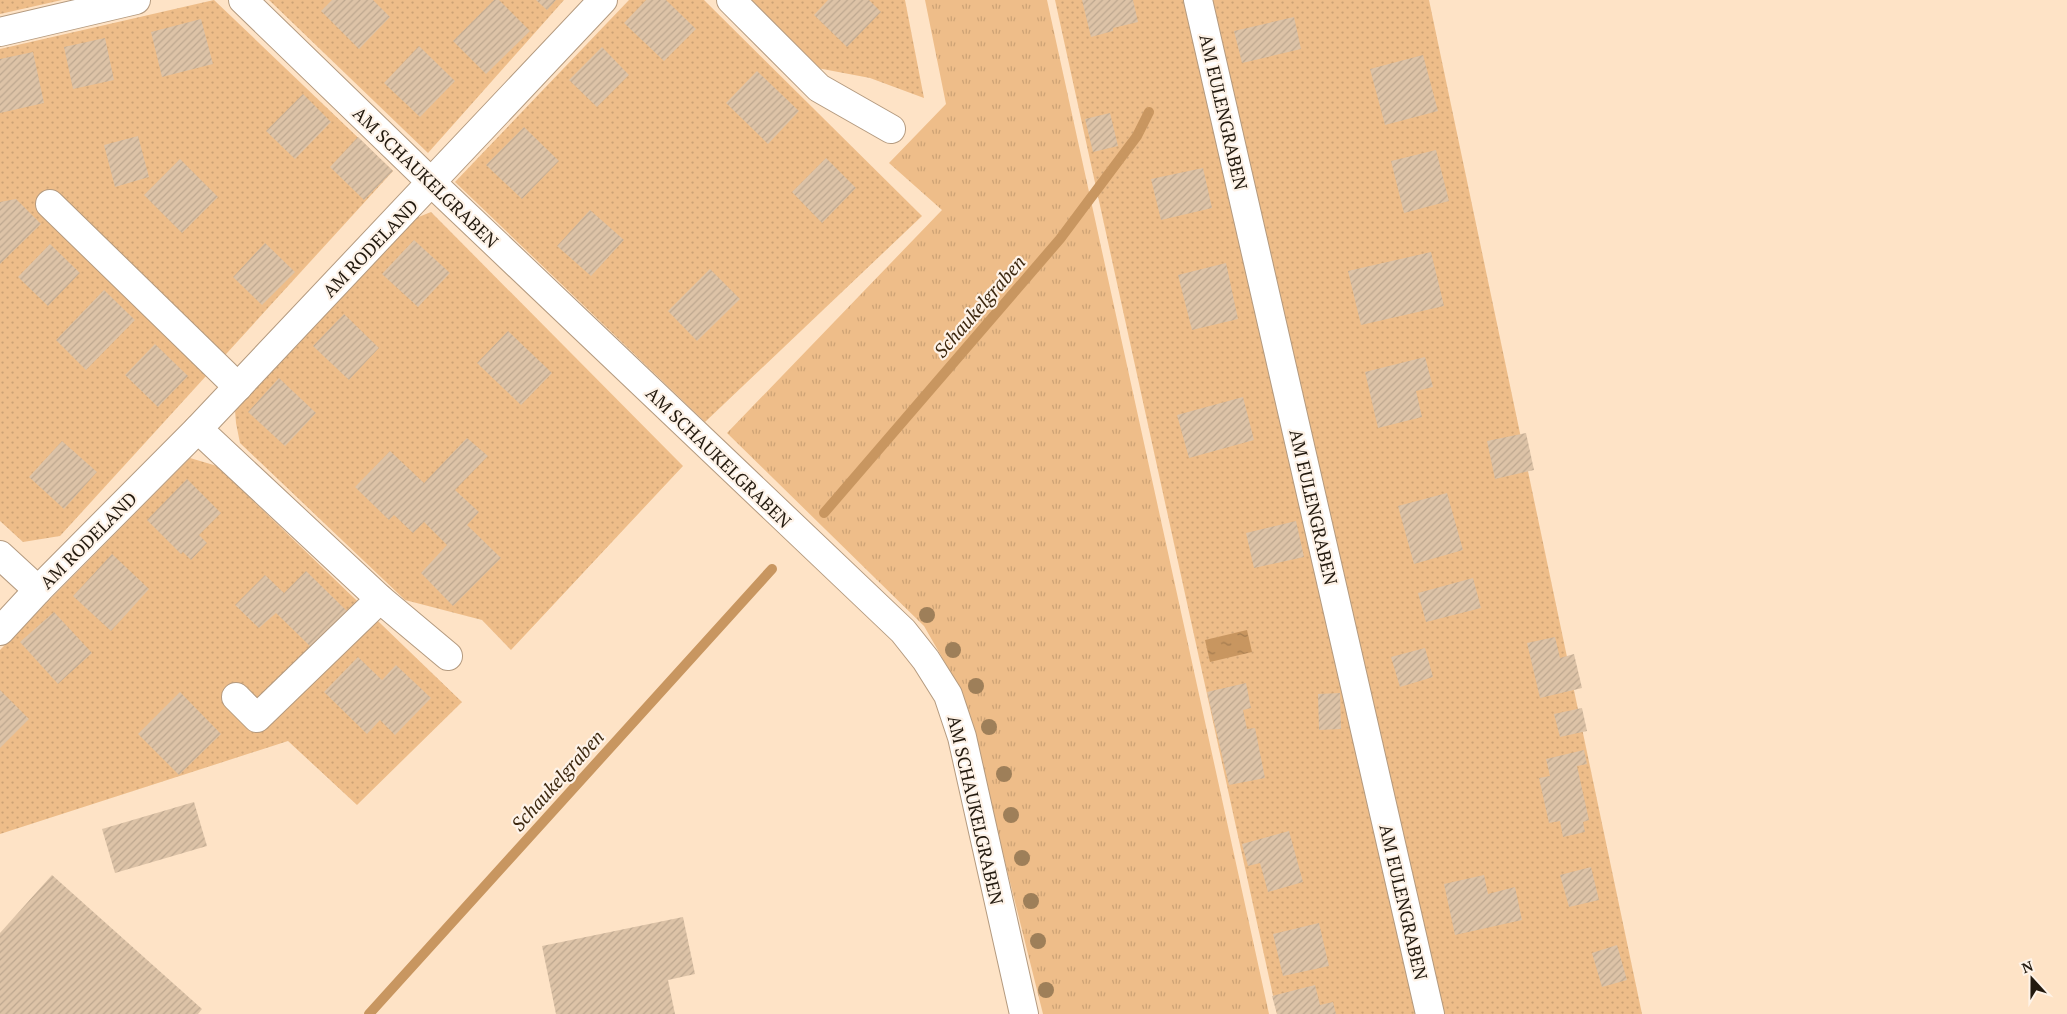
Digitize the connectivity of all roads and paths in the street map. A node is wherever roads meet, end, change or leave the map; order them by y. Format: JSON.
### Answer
{"nodes":[{"id":1,"x":136,"y":0,"type":"edge"},
{"id":2,"x":243,"y":0,"type":"edge"},
{"id":3,"x":604,"y":0,"type":"edge"},
{"id":4,"x":731,"y":0,"type":"edge"},
{"id":5,"x":1198,"y":0,"type":"edge"},
{"id":6,"x":0,"y":32,"type":"edge"},
{"id":7,"x":891,"y":129,"type":"dead end"},
{"id":8,"x":432,"y":183,"type":"junction"},
{"id":9,"x":50,"y":204,"type":"dead end"},
{"id":10,"x":238,"y":387,"type":"junction"},
{"id":11,"x":198,"y":429,"type":"junction"},
{"id":12,"x":0,"y":555,"type":"edge"},
{"id":13,"x":38,"y":590,"type":"junction"},
{"id":14,"x":380,"y":599,"type":"junction"},
{"id":15,"x":0,"y":632,"type":"edge"},
{"id":16,"x":448,"y":656,"type":"dead end"},
{"id":17,"x":236,"y":697,"type":"dead end"},
{"id":18,"x":1024,"y":1014,"type":"edge"},
{"id":19,"x":1430,"y":1014,"type":"edge"}],
"edges":[{"from":1,"to":6,"type":"street"},
{"from":2,"to":8,"type":"street","name":"AM SCHAUKELGRABEN"},
{"from":3,"to":8,"type":"street","name":"AM RODELAND"},
{"from":4,"to":7,"type":"street"},
{"from":5,"to":19,"type":"street","name":"AM EULENGRABEN"},
{"from":8,"to":10,"type":"street","name":"AM RODELAND"},
{"from":8,"to":18,"type":"street","name":"AM SCHAUKELGRABEN"},
{"from":9,"to":10,"type":"street"},
{"from":10,"to":11,"type":"street","name":"AM RODELAND"},
{"from":11,"to":13,"type":"street","name":"AM RODELAND"},
{"from":11,"to":14,"type":"street"},
{"from":12,"to":13,"type":"street"},
{"from":13,"to":15,"type":"street","name":"AM RODELAND"},
{"from":14,"to":16,"type":"street"},
{"from":14,"to":17,"type":"street"}]}
